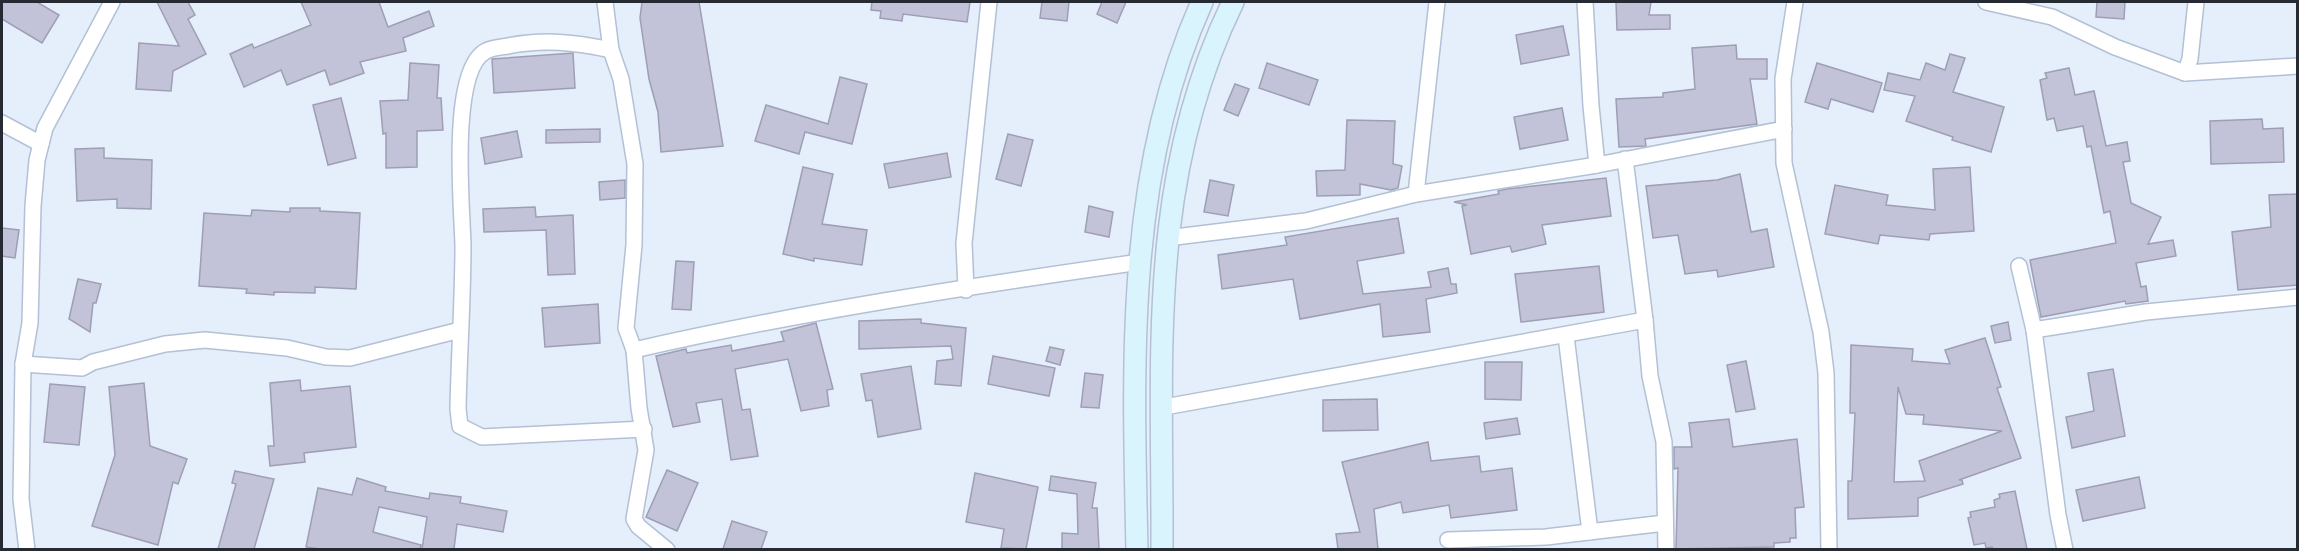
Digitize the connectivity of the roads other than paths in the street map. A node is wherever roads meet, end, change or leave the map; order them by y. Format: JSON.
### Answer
{"nodes":[{"id":1,"x":112,"y":2,"type":"edge"},
{"id":2,"x":605,"y":2,"type":"edge"},
{"id":3,"x":989,"y":2,"type":"edge"},
{"id":4,"x":1202,"y":2,"type":"edge"},
{"id":5,"x":1233,"y":2,"type":"edge"},
{"id":6,"x":1437,"y":2,"type":"edge"},
{"id":7,"x":1585,"y":2,"type":"edge"},
{"id":8,"x":1795,"y":2,"type":"edge"},
{"id":9,"x":1986,"y":2,"type":"edge"},
{"id":10,"x":2196,"y":2,"type":"edge"},
{"id":11,"x":2002,"y":4,"type":"edge"},
{"id":12,"x":611,"y":50,"type":"junction"},
{"id":13,"x":2298,"y":66,"type":"edge"},
{"id":14,"x":2185,"y":72,"type":"junction"},
{"id":15,"x":2,"y":123,"type":"edge"},
{"id":16,"x":1784,"y":129,"type":"junction"},
{"id":17,"x":41,"y":144,"type":"junction"},
{"id":18,"x":1625,"y":159,"type":"junction"},
{"id":19,"x":1598,"y":165,"type":"junction"},
{"id":20,"x":1416,"y":194,"type":"junction"},
{"id":21,"x":1167,"y":238,"type":"junction"},
{"id":22,"x":1140,"y":262,"type":"junction"},
{"id":23,"x":2019,"y":266,"type":"dead end"},
{"id":24,"x":966,"y":290,"type":"junction"},
{"id":25,"x":2298,"y":297,"type":"edge"},
{"id":26,"x":1645,"y":320,"type":"junction"},
{"id":27,"x":460,"y":330,"type":"junction"},
{"id":28,"x":2034,"y":330,"type":"junction"},
{"id":29,"x":1566,"y":336,"type":"junction"},
{"id":30,"x":634,"y":350,"type":"junction"},
{"id":31,"x":23,"y":364,"type":"junction"},
{"id":32,"x":1159,"y":408,"type":"junction"},
{"id":33,"x":644,"y":429,"type":"junction"},
{"id":34,"x":1665,"y":523,"type":"junction"},
{"id":35,"x":1590,"y":532,"type":"junction"},
{"id":36,"x":1448,"y":540,"type":"dead end"},
{"id":37,"x":27,"y":549,"type":"edge"},
{"id":38,"x":667,"y":549,"type":"edge"},
{"id":39,"x":1137,"y":549,"type":"edge"},
{"id":40,"x":1162,"y":549,"type":"edge"},
{"id":41,"x":1666,"y":549,"type":"edge"},
{"id":42,"x":1829,"y":549,"type":"edge"},
{"id":43,"x":2065,"y":549,"type":"edge"}],
"edges":[{"from":1,"to":17,"type":"street"},
{"from":2,"to":12,"type":"street"},
{"from":3,"to":24,"type":"street"},
{"from":4,"to":22,"type":"main road"},
{"from":5,"to":21,"type":"main road"},
{"from":6,"to":20,"type":"street"},
{"from":7,"to":19,"type":"street"},
{"from":8,"to":16,"type":"street"},
{"from":9,"to":11,"type":"street"},
{"from":10,"to":14,"type":"street"},
{"from":11,"to":14,"type":"street"},
{"from":12,"to":27,"type":"street"},
{"from":12,"to":30,"type":"street"},
{"from":13,"to":14,"type":"street"},
{"from":15,"to":17,"type":"street"},
{"from":16,"to":18,"type":"street"},
{"from":16,"to":42,"type":"street"},
{"from":17,"to":31,"type":"street"},
{"from":18,"to":19,"type":"street"},
{"from":18,"to":26,"type":"street"},
{"from":19,"to":20,"type":"street"},
{"from":20,"to":21,"type":"street"},
{"from":21,"to":32,"type":"main road"},
{"from":22,"to":24,"type":"street"},
{"from":22,"to":39,"type":"main road"},
{"from":23,"to":28,"type":"street"},
{"from":24,"to":30,"type":"street"},
{"from":25,"to":28,"type":"street"},
{"from":26,"to":29,"type":"street"},
{"from":26,"to":34,"type":"street"},
{"from":27,"to":31,"type":"street"},
{"from":27,"to":33,"type":"street"},
{"from":28,"to":43,"type":"street"},
{"from":29,"to":32,"type":"street"},
{"from":29,"to":35,"type":"street"},
{"from":30,"to":33,"type":"street"},
{"from":31,"to":37,"type":"street"},
{"from":32,"to":40,"type":"main road"},
{"from":33,"to":38,"type":"street"},
{"from":34,"to":35,"type":"street"},
{"from":34,"to":41,"type":"street"},
{"from":35,"to":36,"type":"street"}]}
